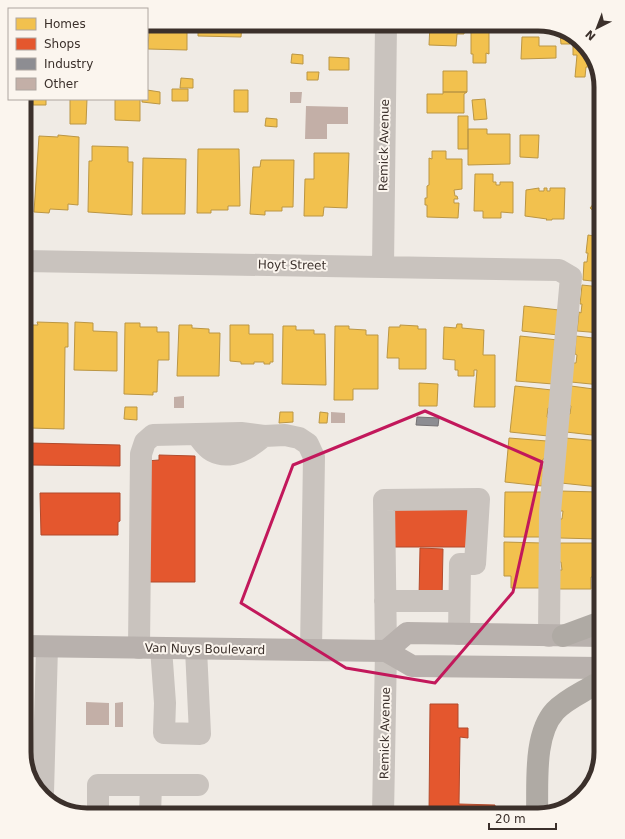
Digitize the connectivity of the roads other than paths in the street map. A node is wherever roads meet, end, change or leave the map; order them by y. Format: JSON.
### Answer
{"nodes":[{"id":1,"x":386,"y":31,"type":"edge"},
{"id":2,"x":31,"y":261,"type":"edge"},
{"id":3,"x":383,"y":267,"type":"junction"},
{"id":4,"x":385,"y":601,"type":"junction"},
{"id":5,"x":460,"y":601,"type":"junction"},
{"id":6,"x":594,"y":624,"type":"edge"},
{"id":7,"x":459,"y":634,"type":"junction"},
{"id":8,"x":556,"y":636,"type":"junction"},
{"id":9,"x":594,"y":636,"type":"edge"},
{"id":10,"x":31,"y":646,"type":"edge"},
{"id":11,"x":47,"y":647,"type":"junction"},
{"id":12,"x":139,"y":648,"type":"junction"},
{"id":13,"x":161,"y":648,"type":"junction"},
{"id":14,"x":196,"y":649,"type":"junction"},
{"id":15,"x":311,"y":650,"type":"junction"},
{"id":16,"x":386,"y":651,"type":"junction"},
{"id":17,"x":594,"y":668,"type":"edge"},
{"id":18,"x":594,"y":686,"type":"edge"},
{"id":19,"x":151,"y":785,"type":"junction"},
{"id":20,"x":198,"y":785,"type":"dead end"},
{"id":21,"x":43,"y":787,"type":"edge"},
{"id":22,"x":98,"y":808,"type":"edge"},
{"id":23,"x":150,"y":808,"type":"edge"},
{"id":24,"x":383,"y":808,"type":"edge"},
{"id":25,"x":537,"y":808,"type":"edge"}],
"edges":[{"from":1,"to":3,"type":"street","name":"Remick Avenue"},
{"from":2,"to":3,"type":"street","name":"Hoyt Street"},
{"from":3,"to":8,"type":"street","name":"Hoyt Street"},
{"from":4,"to":5,"type":"street"},
{"from":4,"to":5,"type":"street","name":"Remick Avenue"},
{"from":4,"to":16,"type":"street","name":"Remick Avenue"},
{"from":5,"to":7,"type":"street"},
{"from":6,"to":8,"type":"highway"},
{"from":7,"to":8,"type":"main road"},
{"from":7,"to":16,"type":"main road"},
{"from":8,"to":9,"type":"main road"},
{"from":10,"to":11,"type":"main road","name":"Van Nuys Boulevard"},
{"from":11,"to":12,"type":"main road","name":"Van Nuys Boulevard"},
{"from":11,"to":21,"type":"street"},
{"from":12,"to":13,"type":"main road","name":"Van Nuys Boulevard"},
{"from":12,"to":15,"type":"street"},
{"from":13,"to":14,"type":"main road","name":"Van Nuys Boulevard"},
{"from":13,"to":14,"type":"street"},
{"from":14,"to":15,"type":"main road","name":"Van Nuys Boulevard"},
{"from":15,"to":16,"type":"main road","name":"Van Nuys Boulevard"},
{"from":16,"to":17,"type":"main road","name":"Van Nuys Boulevard"},
{"from":16,"to":24,"type":"street","name":"Remick Avenue"},
{"from":18,"to":25,"type":"highway"},
{"from":19,"to":20,"type":"street"},
{"from":19,"to":22,"type":"street"},
{"from":19,"to":23,"type":"street"}]}
